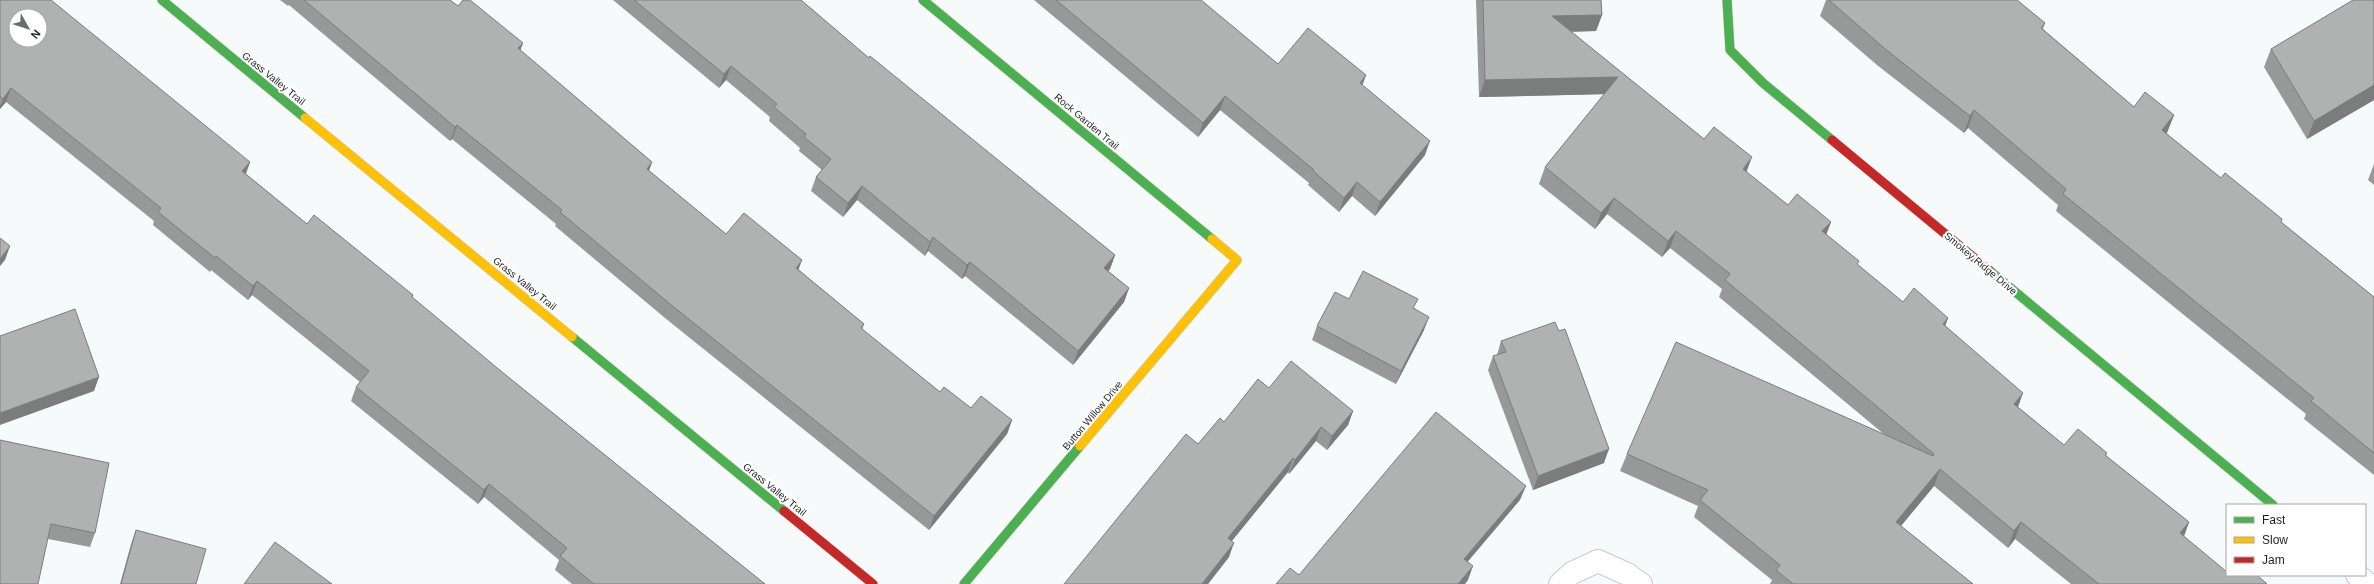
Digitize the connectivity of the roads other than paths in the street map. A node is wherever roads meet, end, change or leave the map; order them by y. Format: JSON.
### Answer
{"nodes":[{"id":1,"x":162,"y":0,"type":"edge"},
{"id":2,"x":924,"y":0,"type":"edge"},
{"id":3,"x":1727,"y":0,"type":"edge"},
{"id":4,"x":1237,"y":260,"type":"joint"},
{"id":5,"x":2272,"y":504,"type":"edge"},
{"id":6,"x":2358,"y":576,"type":"edge"},
{"id":7,"x":874,"y":584,"type":"edge"},
{"id":8,"x":964,"y":584,"type":"edge"},
{"id":9,"x":1560,"y":584,"type":"edge"},
{"id":10,"x":1641,"y":584,"type":"edge"},
{"id":11,"x":2368,"y":584,"type":"edge"}],
"edges":[{"from":1,"to":7,"type":"street","name":"Grass Valley Trail"},
{"from":2,"to":4,"type":"street","name":"Rock Garden Trail"},
{"from":3,"to":5,"type":"street","name":"Smokey Ridge Drive"},
{"from":4,"to":8,"type":"street","name":"Button Willow Drive"},
{"from":6,"to":11,"type":"street"},
{"from":9,"to":10,"type":"street"}]}
